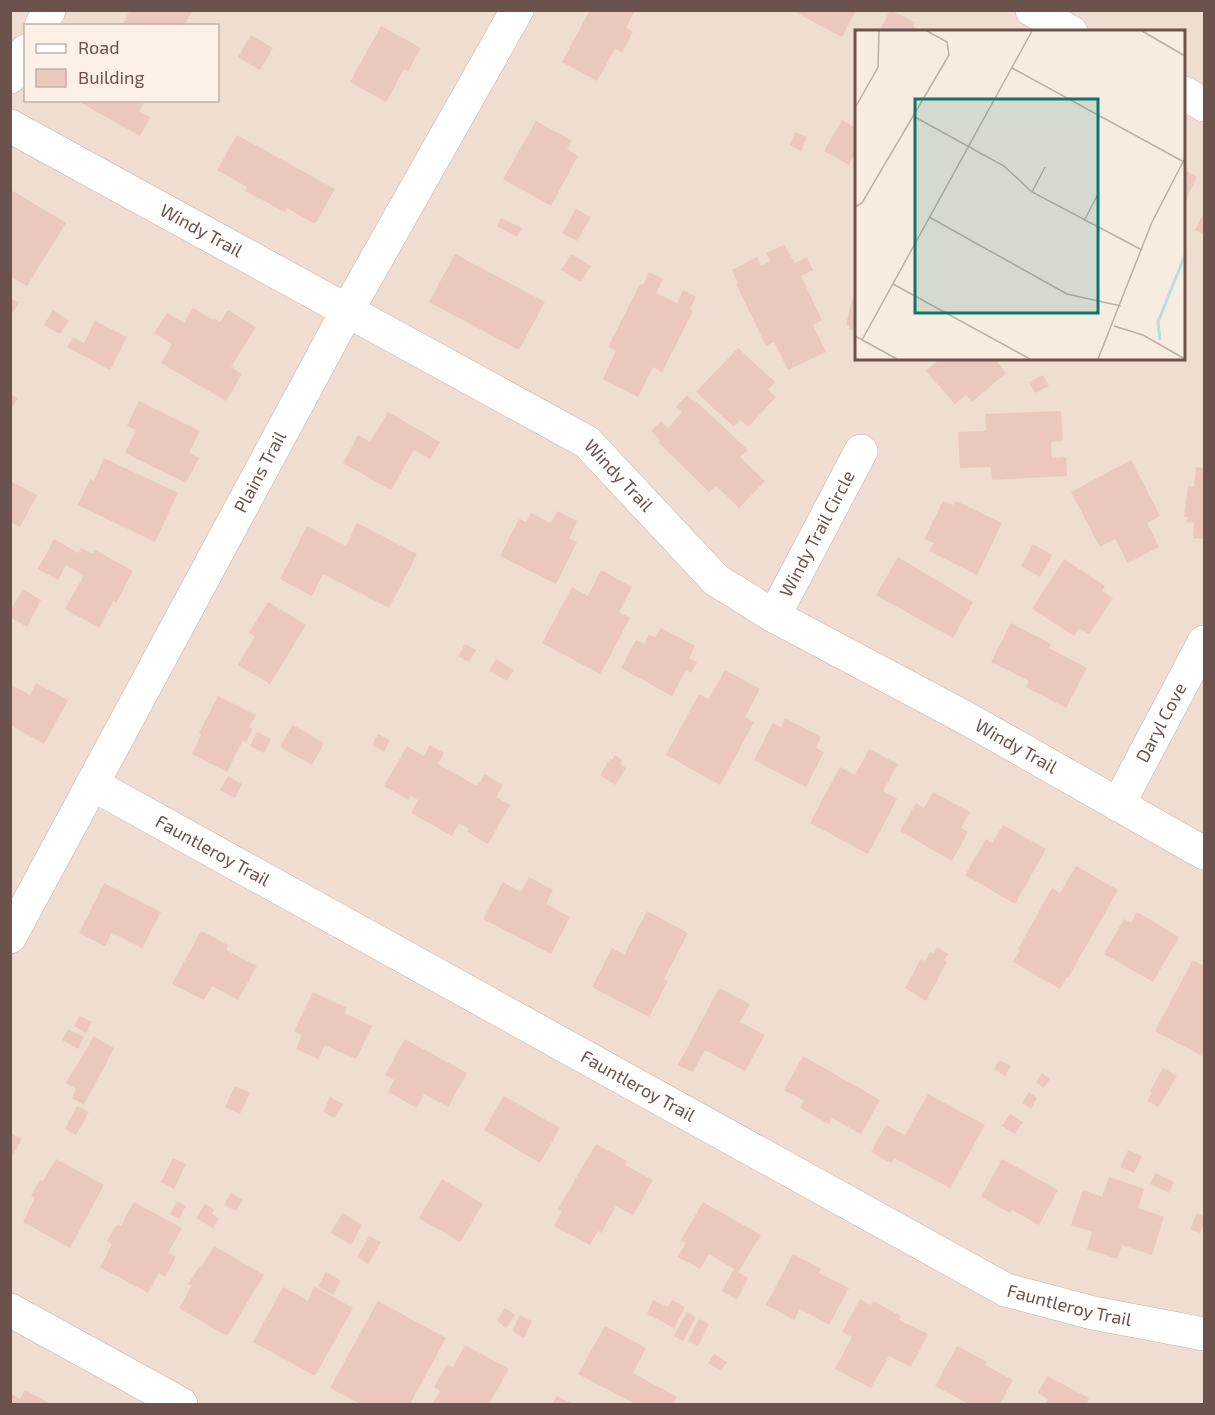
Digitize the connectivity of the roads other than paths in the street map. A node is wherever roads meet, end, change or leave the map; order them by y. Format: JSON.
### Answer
{"nodes":[{"id":1,"x":49,"y":10,"type":"edge"},
{"id":2,"x":517,"y":10,"type":"edge"},
{"id":3,"x":1032,"y":10,"type":"edge"},
{"id":4,"x":41,"y":24,"type":"edge"},
{"id":5,"x":1067,"y":30,"type":"edge"},
{"id":6,"x":24,"y":54,"type":"edge"},
{"id":7,"x":10,"y":77,"type":"edge"},
{"id":8,"x":1185,"y":94,"type":"edge"},
{"id":9,"x":1204,"y":105,"type":"edge"},
{"id":10,"x":10,"y":126,"type":"edge"},
{"id":11,"x":347,"y":311,"type":"junction"},
{"id":12,"x":861,"y":451,"type":"dead end"},
{"id":13,"x":774,"y":616,"type":"junction"},
{"id":14,"x":1204,"y":642,"type":"edge"},
{"id":15,"x":92,"y":784,"type":"junction"},
{"id":16,"x":1118,"y":805,"type":"junction"},
{"id":17,"x":1204,"y":854,"type":"edge"},
{"id":18,"x":10,"y":937,"type":"edge"},
{"id":19,"x":10,"y":1310,"type":"edge"},
{"id":20,"x":1204,"y":1334,"type":"edge"},
{"id":21,"x":181,"y":1404,"type":"edge"}],
"edges":[{"from":1,"to":4,"type":"street"},
{"from":2,"to":11,"type":"street","name":"Plains Trail"},
{"from":3,"to":5,"type":"street"},
{"from":6,"to":7,"type":"street"},
{"from":8,"to":9,"type":"street"},
{"from":10,"to":11,"type":"street","name":"Windy Trail"},
{"from":11,"to":13,"type":"street","name":"Windy Trail"},
{"from":11,"to":15,"type":"street","name":"Plains Trail"},
{"from":12,"to":13,"type":"street","name":"Windy Trail Circle"},
{"from":13,"to":16,"type":"street","name":"Windy Trail"},
{"from":14,"to":16,"type":"street","name":"Daryl Cove"},
{"from":15,"to":18,"type":"street","name":"Plains Trail"},
{"from":15,"to":20,"type":"street","name":"Fauntleroy Trail"},
{"from":16,"to":17,"type":"street","name":"Windy Trail"},
{"from":19,"to":21,"type":"street"}]}
